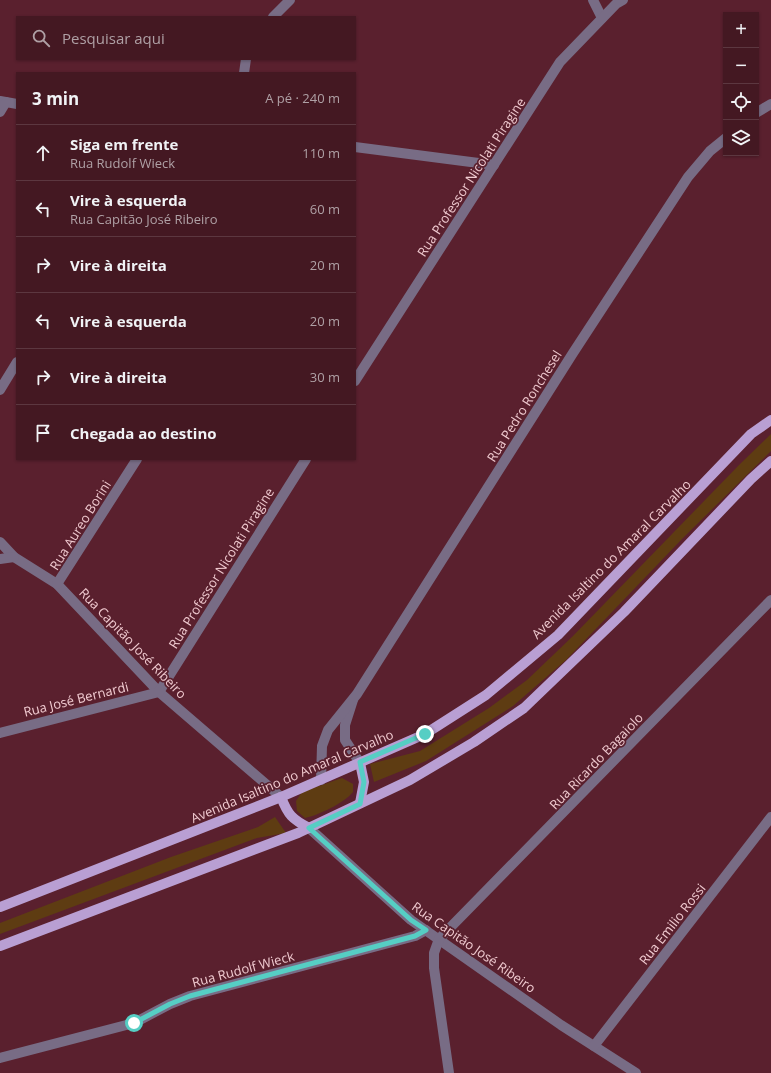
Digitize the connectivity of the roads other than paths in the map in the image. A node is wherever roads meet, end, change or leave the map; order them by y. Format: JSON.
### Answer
{"nodes":[{"id":1,"x":290,"y":0,"type":"edge"},
{"id":2,"x":593,"y":0,"type":"edge"},
{"id":3,"x":623,"y":0,"type":"edge"},
{"id":4,"x":274,"y":16,"type":"edge"},
{"id":5,"x":602,"y":18,"type":"junction"},
{"id":6,"x":246,"y":60,"type":"edge"},
{"id":7,"x":244,"y":72,"type":"edge"},
{"id":8,"x":3,"y":102,"type":"edge"},
{"id":9,"x":16,"y":104,"type":"edge"},
{"id":10,"x":771,"y":104,"type":"edge"},
{"id":11,"x":759,"y":110,"type":"edge"},
{"id":12,"x":0,"y":112,"type":"edge"},
{"id":13,"x":723,"y":140,"type":"edge"},
{"id":14,"x":356,"y":147,"type":"edge"},
{"id":15,"x":494,"y":165,"type":"junction"},
{"id":16,"x":16,"y":364,"type":"edge"},
{"id":17,"x":356,"y":379,"type":"edge"},
{"id":18,"x":0,"y":390,"type":"edge"},
{"id":19,"x":771,"y":420,"type":"edge"},
{"id":20,"x":136,"y":460,"type":"edge"},
{"id":21,"x":305,"y":460,"type":"edge"},
{"id":22,"x":771,"y":461,"type":"edge"},
{"id":23,"x":0,"y":542,"type":"edge"},
{"id":24,"x":14,"y":557,"type":"junction"},
{"id":25,"x":0,"y":559,"type":"edge"},
{"id":26,"x":57,"y":584,"type":"junction"},
{"id":27,"x":771,"y":600,"type":"edge"},
{"id":28,"x":159,"y":692,"type":"junction"},
{"id":29,"x":354,"y":697,"type":"junction"},
{"id":30,"x":0,"y":732,"type":"edge"},
{"id":31,"x":360,"y":762,"type":"junction"},
{"id":32,"x":320,"y":780,"type":"junction"},
{"id":33,"x":281,"y":797,"type":"junction"},
{"id":34,"x":360,"y":804,"type":"junction"},
{"id":35,"x":771,"y":817,"type":"edge"},
{"id":36,"x":309,"y":828,"type":"junction"},
{"id":37,"x":0,"y":908,"type":"edge"},
{"id":38,"x":426,"y":930,"type":"junction"},
{"id":39,"x":439,"y":939,"type":"junction"},
{"id":40,"x":0,"y":946,"type":"edge"},
{"id":41,"x":594,"y":1046,"type":"junction"},
{"id":42,"x":0,"y":1058,"type":"edge"},
{"id":43,"x":449,"y":1073,"type":"edge"},
{"id":44,"x":636,"y":1073,"type":"edge"}],
"edges":[{"from":1,"to":4,"type":"street"},
{"from":2,"to":5,"type":"street"},
{"from":3,"to":5,"type":"street","name":"Rua Professor Nicolati Piragine"},
{"from":5,"to":15,"type":"street","name":"Rua Professor Nicolati Piragine"},
{"from":6,"to":7,"type":"street"},
{"from":8,"to":9,"type":"street"},
{"from":8,"to":12,"type":"street"},
{"from":10,"to":11,"type":"street"},
{"from":13,"to":29,"type":"street","name":"Rua Pedro Ronchesel"},
{"from":14,"to":15,"type":"street"},
{"from":15,"to":17,"type":"street","name":"Rua Professor Nicolati Piragine"},
{"from":16,"to":18,"type":"street"},
{"from":19,"to":31,"type":"main road","name":"Avenida Isaltino do Amaral Carvalho"},
{"from":20,"to":26,"type":"street","name":"Rua Aureo Borini"},
{"from":21,"to":28,"type":"street","name":"Rua Professor Nicolati Piragine"},
{"from":22,"to":34,"type":"main road"},
{"from":23,"to":24,"type":"street","name":"Rua Capitão José Ribeiro"},
{"from":24,"to":25,"type":"street"},
{"from":24,"to":26,"type":"street","name":"Rua Capitão José Ribeiro"},
{"from":26,"to":28,"type":"street","name":"Rua Capitão José Ribeiro"},
{"from":27,"to":39,"type":"street","name":"Rua Ricardo Bagaiolo"},
{"from":28,"to":30,"type":"street","name":"Rua José Bernardi"},
{"from":28,"to":33,"type":"street","name":"Rua Capitão José Ribeiro"},
{"from":29,"to":31,"type":"street","name":"Rua Pedro Ronchesel"},
{"from":29,"to":32,"type":"street","name":"Rua Pedro Ronchesel"},
{"from":31,"to":32,"type":"main road","name":"Avenida Isaltino do Amaral Carvalho"},
{"from":31,"to":34,"type":"main road"},
{"from":32,"to":33,"type":"main road","name":"Avenida Isaltino do Amaral Carvalho"},
{"from":33,"to":36,"type":"main road"},
{"from":33,"to":37,"type":"main road","name":"Avenida Isaltino do Amaral Carvalho"},
{"from":34,"to":36,"type":"main road"},
{"from":35,"to":41,"type":"street","name":"Rua Emilio Rossi"},
{"from":36,"to":38,"type":"street","name":"Rua Capitão José Ribeiro"},
{"from":36,"to":40,"type":"main road"},
{"from":38,"to":39,"type":"street","name":"Rua Capitão José Ribeiro"},
{"from":38,"to":42,"type":"street","name":"Rua Rudolf Wieck"},
{"from":39,"to":41,"type":"street","name":"Rua Capitão José Ribeiro"},
{"from":39,"to":43,"type":"street"},
{"from":41,"to":44,"type":"street","name":"Rua Capitão José Ribeiro"}]}
